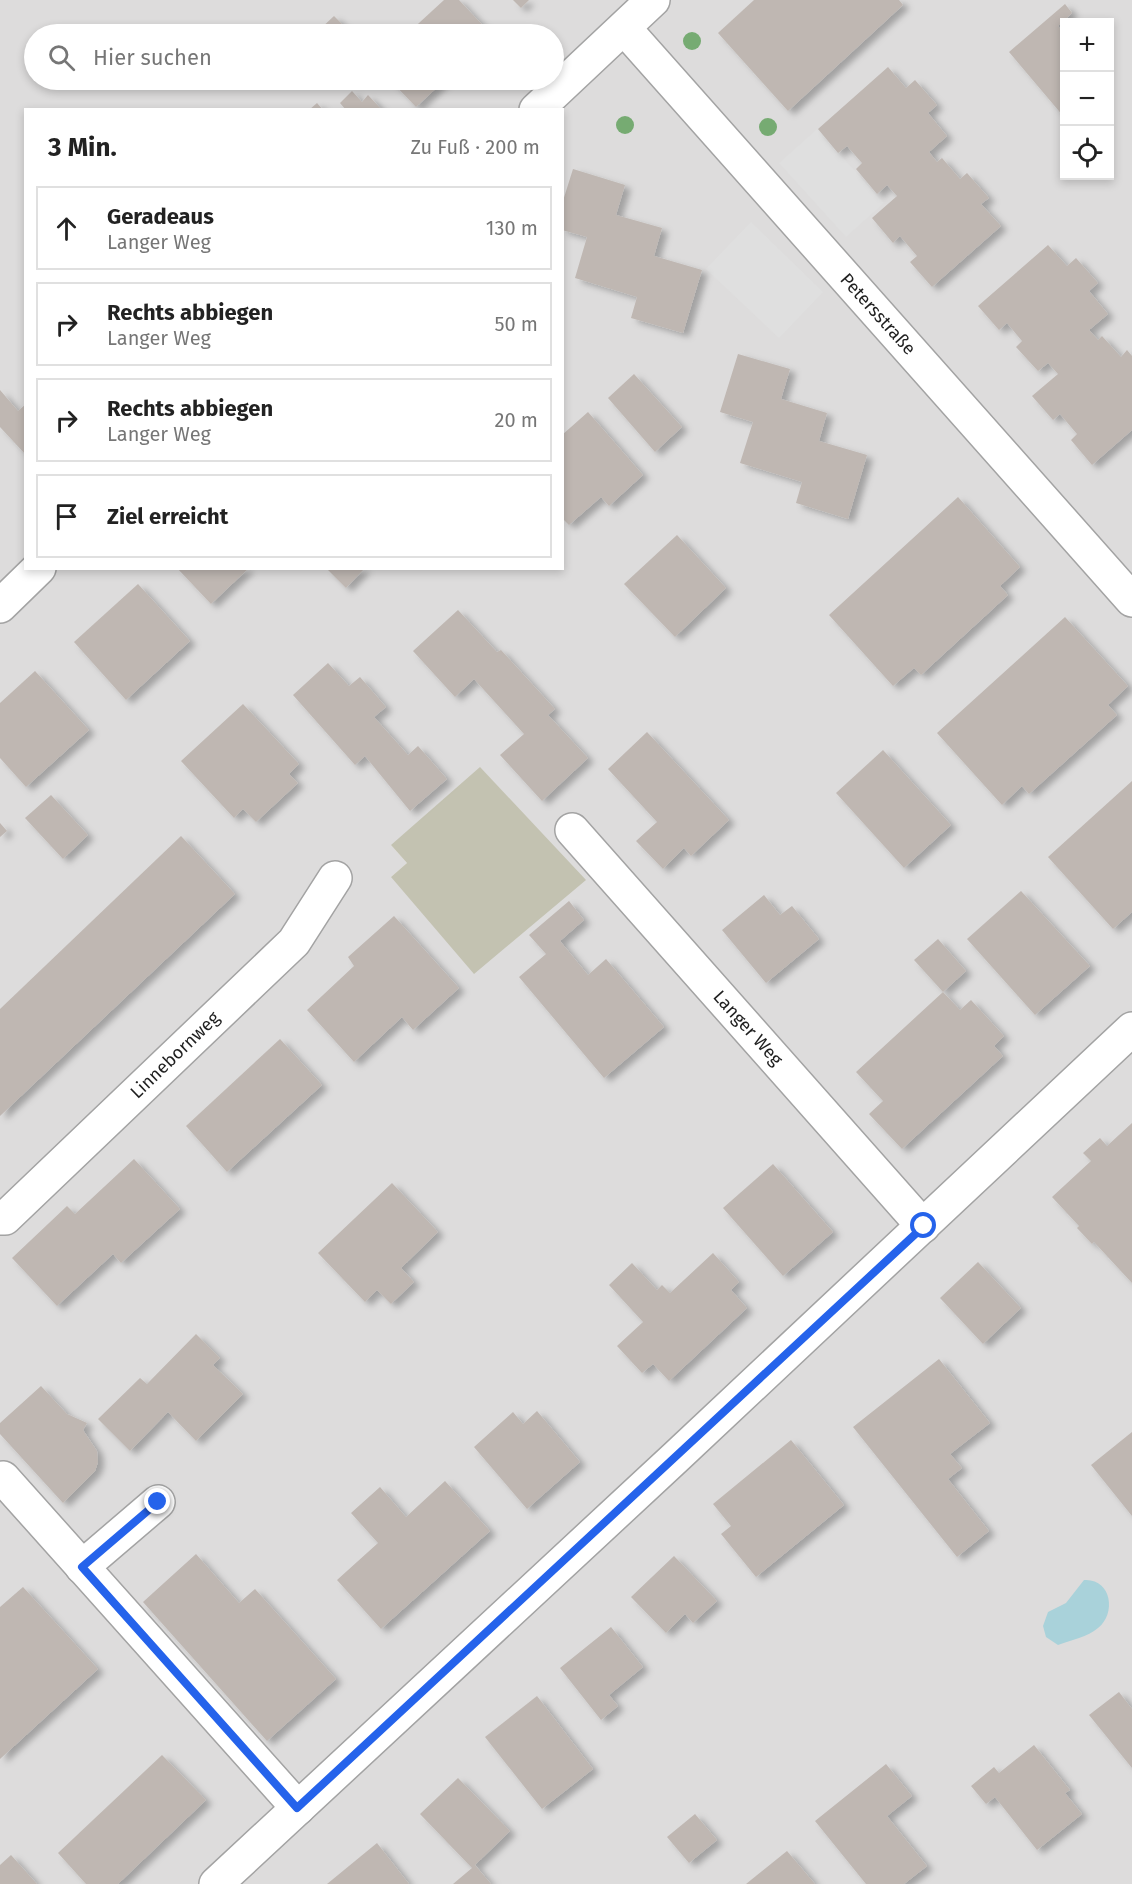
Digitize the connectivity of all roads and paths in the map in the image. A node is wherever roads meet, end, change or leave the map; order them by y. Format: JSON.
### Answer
{"nodes":[{"id":1,"x":653,"y":0,"type":"edge"},
{"id":2,"x":624,"y":28,"type":"junction"},
{"id":3,"x":564,"y":84,"type":"edge"},
{"id":4,"x":557,"y":90,"type":"edge"},
{"id":5,"x":538,"y":108,"type":"edge"},
{"id":6,"x":36,"y":570,"type":"edge"},
{"id":7,"x":4,"y":595,"type":"edge"},
{"id":8,"x":1132,"y":600,"type":"edge"},
{"id":9,"x":572,"y":830,"type":"dead end"},
{"id":10,"x":335,"y":878,"type":"dead end"},
{"id":11,"x":1132,"y":1029,"type":"edge"},
{"id":12,"x":0,"y":1218,"type":"edge"},
{"id":13,"x":924,"y":1226,"type":"junction"},
{"id":14,"x":3,"y":1478,"type":"dead end"},
{"id":15,"x":158,"y":1502,"type":"dead end"},
{"id":16,"x":82,"y":1567,"type":"junction"},
{"id":17,"x":297,"y":1808,"type":"junction"},
{"id":18,"x":216,"y":1884,"type":"edge"}],
"edges":[{"from":1,"to":2,"type":"street"},
{"from":2,"to":3,"type":"street"},
{"from":2,"to":8,"type":"street","name":"Petersstraße"},
{"from":4,"to":5,"type":"street"},
{"from":6,"to":7,"type":"street"},
{"from":9,"to":13,"type":"street","name":"Langer Weg"},
{"from":10,"to":12,"type":"street","name":"Linnebornweg"},
{"from":11,"to":13,"type":"street"},
{"from":13,"to":17,"type":"street"},
{"from":14,"to":16,"type":"street"},
{"from":15,"to":16,"type":"street"},
{"from":16,"to":17,"type":"street"},
{"from":17,"to":18,"type":"street"}]}
